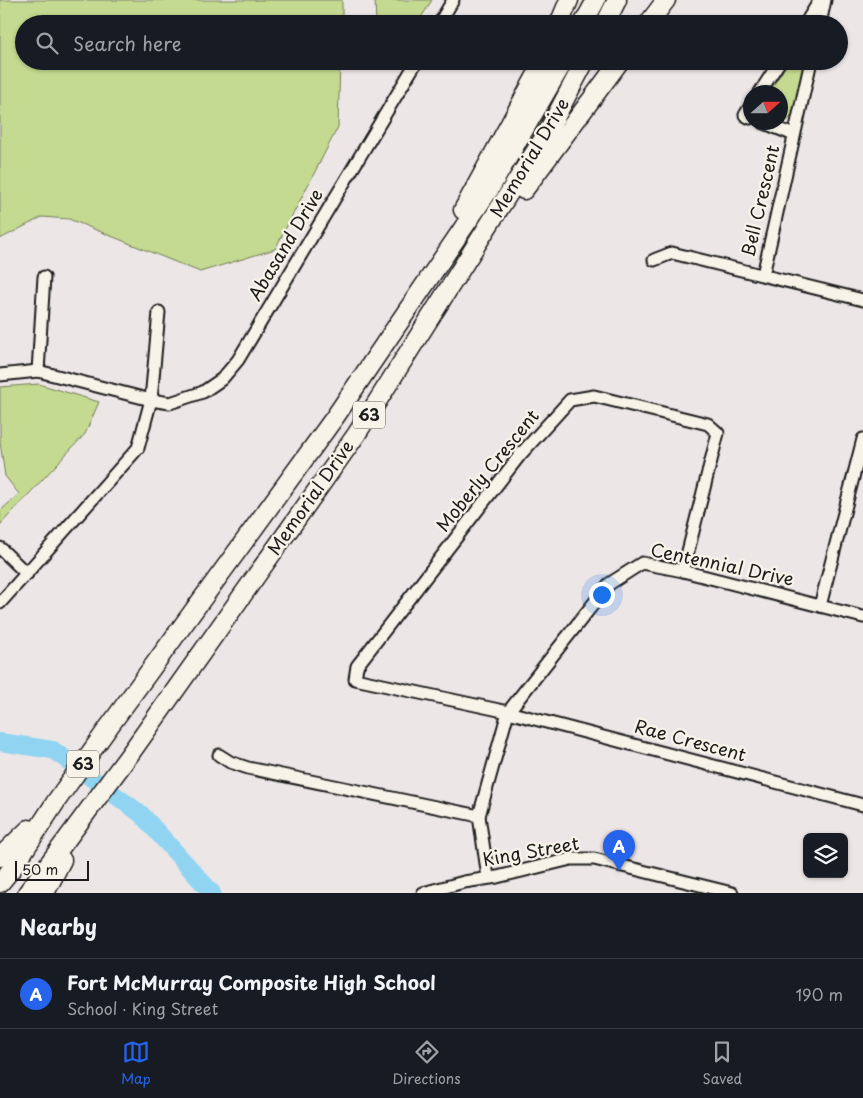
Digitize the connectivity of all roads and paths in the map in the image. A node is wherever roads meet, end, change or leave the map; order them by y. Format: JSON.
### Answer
{"nodes":[{"id":1,"x":453,"y":0,"type":"edge"},
{"id":2,"x":569,"y":0,"type":"edge"},
{"id":3,"x":596,"y":0,"type":"edge"},
{"id":4,"x":617,"y":0,"type":"edge"},
{"id":5,"x":666,"y":0,"type":"edge"},
{"id":6,"x":820,"y":0,"type":"edge"},
{"id":7,"x":825,"y":0,"type":"edge"},
{"id":8,"x":445,"y":15,"type":"edge"},
{"id":9,"x":563,"y":15,"type":"edge"},
{"id":10,"x":588,"y":15,"type":"edge"},
{"id":11,"x":610,"y":15,"type":"edge"},
{"id":12,"x":655,"y":15,"type":"edge"},
{"id":13,"x":810,"y":15,"type":"edge"},
{"id":14,"x":822,"y":15,"type":"edge"},
{"id":15,"x":412,"y":70,"type":"edge"},
{"id":16,"x":539,"y":70,"type":"edge"},
{"id":17,"x":559,"y":70,"type":"edge"},
{"id":18,"x":580,"y":70,"type":"edge"},
{"id":19,"x":613,"y":70,"type":"edge"},
{"id":20,"x":774,"y":70,"type":"edge"},
{"id":21,"x":809,"y":70,"type":"edge"},
{"id":22,"x":765,"y":85,"type":"edge"},
{"id":23,"x":780,"y":130,"type":"edge"},
{"id":24,"x":794,"y":136,"type":"junction"},
{"id":25,"x":654,"y":260,"type":"dead end"},
{"id":26,"x":763,"y":275,"type":"junction"},
{"id":27,"x":44,"y":277,"type":"dead end"},
{"id":28,"x":863,"y":300,"type":"edge"},
{"id":29,"x":440,"y":303,"type":"junction"},
{"id":30,"x":159,"y":312,"type":"dead end"},
{"id":31,"x":401,"y":320,"type":"junction"},
{"id":32,"x":38,"y":371,"type":"junction"},
{"id":33,"x":0,"y":375,"type":"edge"},
{"id":34,"x":152,"y":400,"type":"junction"},
{"id":35,"x":863,"y":439,"type":"edge"},
{"id":36,"x":859,"y":471,"type":"edge"},
{"id":37,"x":0,"y":548,"type":"edge"},
{"id":38,"x":683,"y":571,"type":"junction"},
{"id":39,"x":27,"y":574,"type":"junction"},
{"id":40,"x":0,"y":604,"type":"edge"},
{"id":41,"x":820,"y":606,"type":"junction"},
{"id":42,"x":863,"y":617,"type":"edge"},
{"id":43,"x":508,"y":712,"type":"junction"},
{"id":44,"x":219,"y":755,"type":"dead end"},
{"id":45,"x":57,"y":800,"type":"junction"},
{"id":46,"x":863,"y":805,"type":"edge"},
{"id":47,"x":85,"y":815,"type":"junction"},
{"id":48,"x":479,"y":816,"type":"junction"},
{"id":49,"x":0,"y":857,"type":"edge"},
{"id":50,"x":488,"y":877,"type":"junction"},
{"id":51,"x":0,"y":883,"type":"edge"},
{"id":52,"x":27,"y":893,"type":"edge"},
{"id":53,"x":45,"y":893,"type":"edge"},
{"id":54,"x":423,"y":893,"type":"edge"},
{"id":55,"x":732,"y":893,"type":"edge"}],
"edges":[{"from":1,"to":8,"type":"street"},
{"from":2,"to":9,"type":"highway"},
{"from":3,"to":10,"type":"highway"},
{"from":4,"to":11,"type":"highway"},
{"from":5,"to":12,"type":"highway"},
{"from":6,"to":13,"type":"street"},
{"from":7,"to":14,"type":"street"},
{"from":15,"to":34,"type":"street","name":"Abasand Drive"},
{"from":16,"to":31,"type":"highway"},
{"from":17,"to":31,"type":"highway","name":"Memorial Drive","number":"63"},
{"from":18,"to":29,"type":"highway","name":"Memorial Drive","number":"63"},
{"from":19,"to":29,"type":"highway"},
{"from":20,"to":22,"type":"street"},
{"from":21,"to":24,"type":"street","name":"Bell Crescent"},
{"from":23,"to":24,"type":"street","name":"Bell Crescent"},
{"from":24,"to":26,"type":"street","name":"Bell Crescent"},
{"from":25,"to":26,"type":"street","name":"Bell Crescent"},
{"from":26,"to":28,"type":"street","name":"Bell Crescent"},
{"from":27,"to":32,"type":"street"},
{"from":29,"to":47,"type":"highway","name":"Memorial Drive","number":"63"},
{"from":30,"to":34,"type":"street"},
{"from":31,"to":45,"type":"highway","name":"Memorial Drive","number":"63"},
{"from":32,"to":33,"type":"street"},
{"from":32,"to":34,"type":"street","name":"Abasand Drive"},
{"from":34,"to":39,"type":"street"},
{"from":35,"to":36,"type":"street"},
{"from":36,"to":41,"type":"street"},
{"from":37,"to":39,"type":"street"},
{"from":38,"to":41,"type":"street","name":"Centennial Drive"},
{"from":38,"to":43,"type":"street","name":"Centennial Drive"},
{"from":38,"to":43,"type":"street","name":"Moberly Crescent"},
{"from":39,"to":40,"type":"street"},
{"from":41,"to":42,"type":"street","name":"Centennial Drive"},
{"from":43,"to":46,"type":"street","name":"Rae Crescent"},
{"from":43,"to":48,"type":"street","name":"Centennial Drive"},
{"from":44,"to":48,"type":"street"},
{"from":45,"to":49,"type":"highway"},
{"from":45,"to":51,"type":"highway","name":"Memorial Drive","number":"63"},
{"from":47,"to":52,"type":"highway","name":"Memorial Drive","number":"63"},
{"from":47,"to":53,"type":"highway"},
{"from":48,"to":50,"type":"street","name":"Centennial Drive"},
{"from":50,"to":54,"type":"street","name":"King Street"},
{"from":50,"to":55,"type":"street","name":"King Street"}]}
